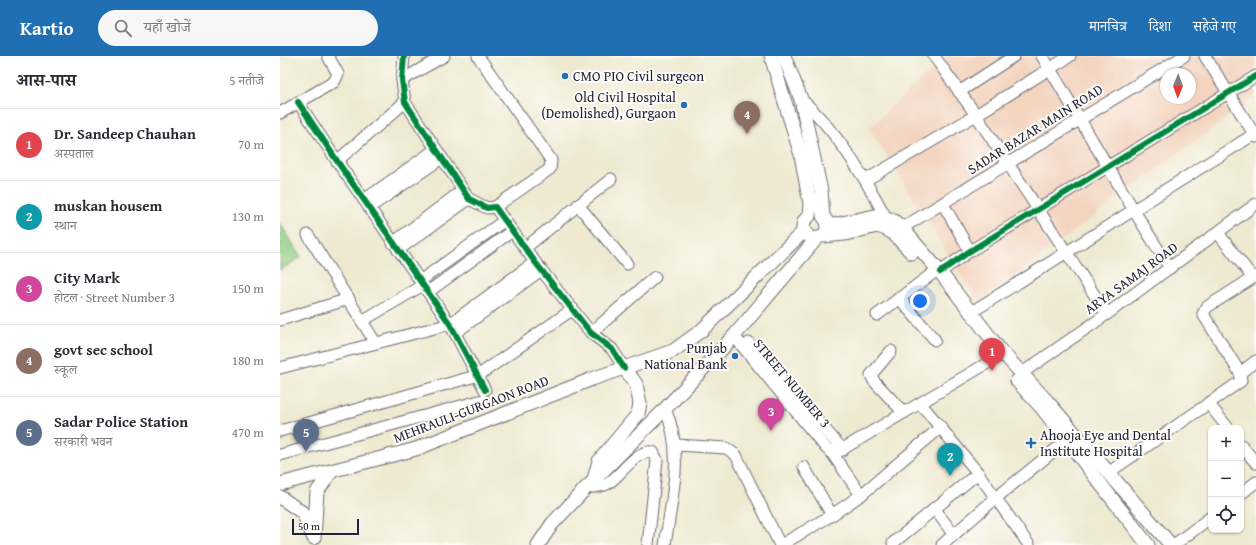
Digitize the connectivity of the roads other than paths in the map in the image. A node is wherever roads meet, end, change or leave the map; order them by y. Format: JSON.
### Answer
{"nodes":[{"id":1,"x":328,"y":56,"type":"edge"},
{"id":2,"x":404,"y":56,"type":"edge"},
{"id":3,"x":444,"y":56,"type":"edge"},
{"id":4,"x":478,"y":56,"type":"edge"},
{"id":5,"x":771,"y":56,"type":"edge"},
{"id":6,"x":784,"y":56,"type":"edge"},
{"id":7,"x":934,"y":56,"type":"edge"},
{"id":8,"x":1014,"y":56,"type":"edge"},
{"id":9,"x":1042,"y":56,"type":"edge"},
{"id":10,"x":1070,"y":56,"type":"edge"},
{"id":11,"x":1184,"y":56,"type":"edge"},
{"id":12,"x":1205,"y":56,"type":"edge"},
{"id":13,"x":1049,"y":68,"type":"junction"},
{"id":14,"x":1256,"y":76,"type":"edge"},
{"id":15,"x":402,"y":80,"type":"junction"},
{"id":16,"x":959,"y":92,"type":"junction"},
{"id":17,"x":1228,"y":93,"type":"junction"},
{"id":18,"x":801,"y":99,"type":"junction"},
{"id":19,"x":298,"y":102,"type":"junction"},
{"id":20,"x":405,"y":102,"type":"junction"},
{"id":21,"x":280,"y":113,"type":"edge"},
{"id":22,"x":976,"y":115,"type":"junction"},
{"id":23,"x":1080,"y":119,"type":"junction"},
{"id":24,"x":1256,"y":135,"type":"edge"},
{"id":25,"x":439,"y":154,"type":"junction"},
{"id":26,"x":336,"y":161,"type":"junction"},
{"id":27,"x":1008,"y":164,"type":"junction"},
{"id":28,"x":1109,"y":167,"type":"junction"},
{"id":29,"x":611,"y":179,"type":"dead end"},
{"id":30,"x":866,"y":180,"type":"junction"},
{"id":31,"x":466,"y":194,"type":"junction"},
{"id":32,"x":366,"y":204,"type":"junction"},
{"id":33,"x":943,"y":204,"type":"junction"},
{"id":34,"x":1256,"y":204,"type":"edge"},
{"id":35,"x":578,"y":205,"type":"junction"},
{"id":36,"x":495,"y":206,"type":"junction"},
{"id":37,"x":1039,"y":210,"type":"junction"},
{"id":38,"x":1133,"y":211,"type":"junction"},
{"id":39,"x":885,"y":216,"type":"junction"},
{"id":40,"x":505,"y":220,"type":"junction"},
{"id":41,"x":902,"y":228,"type":"junction"},
{"id":42,"x":823,"y":229,"type":"junction"},
{"id":43,"x":512,"y":231,"type":"junction"},
{"id":44,"x":804,"y":231,"type":"junction"},
{"id":45,"x":1218,"y":233,"type":"junction"},
{"id":46,"x":308,"y":235,"type":"dead end"},
{"id":47,"x":395,"y":247,"type":"junction"},
{"id":48,"x":525,"y":248,"type":"junction"},
{"id":49,"x":970,"y":251,"type":"junction"},
{"id":50,"x":1066,"y":254,"type":"junction"},
{"id":51,"x":627,"y":264,"type":"dead end"},
{"id":52,"x":538,"y":266,"type":"junction"},
{"id":53,"x":1170,"y":268,"type":"junction"},
{"id":54,"x":936,"y":273,"type":"junction"},
{"id":55,"x":655,"y":277,"type":"dead end"},
{"id":56,"x":1255,"y":277,"type":"edge"},
{"id":57,"x":424,"y":286,"type":"junction"},
{"id":58,"x":899,"y":298,"type":"junction"},
{"id":59,"x":349,"y":299,"type":"junction"},
{"id":60,"x":573,"y":310,"type":"junction"},
{"id":61,"x":970,"y":313,"type":"junction"},
{"id":62,"x":877,"y":314,"type":"dead end"},
{"id":63,"x":1107,"y":314,"type":"junction"},
{"id":64,"x":280,"y":320,"type":"edge"},
{"id":65,"x":362,"y":320,"type":"junction"},
{"id":66,"x":453,"y":328,"type":"junction"},
{"id":67,"x":591,"y":333,"type":"junction"},
{"id":68,"x":736,"y":334,"type":"junction"},
{"id":69,"x":935,"y":340,"type":"dead end"},
{"id":70,"x":375,"y":342,"type":"junction"},
{"id":71,"x":891,"y":350,"type":"dead end"},
{"id":72,"x":996,"y":358,"type":"junction"},
{"id":73,"x":1255,"y":363,"type":"edge"},
{"id":74,"x":280,"y":368,"type":"edge"},
{"id":75,"x":624,"y":368,"type":"junction"},
{"id":76,"x":1022,"y":373,"type":"junction"},
{"id":77,"x":1240,"y":373,"type":"junction"},
{"id":78,"x":479,"y":375,"type":"junction"},
{"id":79,"x":1208,"y":403,"type":"junction"},
{"id":80,"x":921,"y":404,"type":"junction"},
{"id":81,"x":665,"y":409,"type":"junction"},
{"id":82,"x":904,"y":414,"type":"junction"},
{"id":83,"x":1226,"y":425,"type":"edge"},
{"id":84,"x":941,"y":427,"type":"junction"},
{"id":85,"x":280,"y":431,"type":"edge"},
{"id":86,"x":1066,"y":441,"type":"junction"},
{"id":87,"x":676,"y":445,"type":"junction"},
{"id":88,"x":1244,"y":449,"type":"edge"},
{"id":89,"x":834,"y":450,"type":"junction"},
{"id":90,"x":280,"y":455,"type":"edge"},
{"id":91,"x":1256,"y":463,"type":"edge"},
{"id":92,"x":804,"y":467,"type":"dead end"},
{"id":93,"x":331,"y":472,"type":"junction"},
{"id":94,"x":978,"y":472,"type":"junction"},
{"id":95,"x":1108,"y":473,"type":"junction"},
{"id":96,"x":1256,"y":482,"type":"edge"},
{"id":97,"x":590,"y":483,"type":"junction"},
{"id":98,"x":280,"y":484,"type":"edge"},
{"id":99,"x":1244,"y":492,"type":"edge"},
{"id":100,"x":861,"y":495,"type":"junction"},
{"id":101,"x":280,"y":497,"type":"edge"},
{"id":102,"x":996,"y":497,"type":"junction"},
{"id":103,"x":934,"y":508,"type":"junction"},
{"id":104,"x":832,"y":515,"type":"junction"},
{"id":105,"x":1208,"y":519,"type":"edge"},
{"id":106,"x":954,"y":535,"type":"junction"},
{"id":107,"x":315,"y":541,"type":"edge"},
{"id":108,"x":541,"y":541,"type":"edge"},
{"id":109,"x":893,"y":543,"type":"dead end"},
{"id":110,"x":648,"y":545,"type":"edge"},
{"id":111,"x":665,"y":545,"type":"edge"},
{"id":112,"x":780,"y":545,"type":"edge"},
{"id":113,"x":942,"y":545,"type":"edge"},
{"id":114,"x":1029,"y":545,"type":"edge"},
{"id":115,"x":1148,"y":545,"type":"edge"},
{"id":116,"x":1172,"y":545,"type":"edge"}],
"edges":[{"from":1,"to":19,"type":"street"},
{"from":2,"to":15,"type":"street"},
{"from":3,"to":15,"type":"street"},
{"from":4,"to":36,"type":"street"},
{"from":5,"to":44,"type":"main road"},
{"from":6,"to":18,"type":"main road"},
{"from":7,"to":16,"type":"street"},
{"from":8,"to":16,"type":"street"},
{"from":9,"to":13,"type":"street"},
{"from":10,"to":13,"type":"street"},
{"from":11,"to":23,"type":"street","name":"SADAR BAZAR MAIN ROAD"},
{"from":12,"to":17,"type":"street"},
{"from":13,"to":22,"type":"street"},
{"from":13,"to":23,"type":"street"},
{"from":14,"to":17,"type":"street"},
{"from":15,"to":20,"type":"street"},
{"from":16,"to":22,"type":"street"},
{"from":17,"to":24,"type":"street"},
{"from":17,"to":28,"type":"street"},
{"from":18,"to":30,"type":"street"},
{"from":18,"to":42,"type":"main road"},
{"from":19,"to":21,"type":"street"},
{"from":19,"to":26,"type":"street"},
{"from":20,"to":25,"type":"street"},
{"from":20,"to":26,"type":"street"},
{"from":22,"to":27,"type":"street"},
{"from":22,"to":30,"type":"street"},
{"from":23,"to":27,"type":"street","name":"SADAR BAZAR MAIN ROAD"},
{"from":23,"to":28,"type":"street"},
{"from":24,"to":38,"type":"street"},
{"from":25,"to":31,"type":"street"},
{"from":25,"to":32,"type":"street"},
{"from":26,"to":32,"type":"street"},
{"from":27,"to":33,"type":"street","name":"SADAR BAZAR MAIN ROAD"},
{"from":27,"to":37,"type":"street"},
{"from":28,"to":37,"type":"street"},
{"from":28,"to":38,"type":"street"},
{"from":29,"to":35,"type":"street"},
{"from":30,"to":39,"type":"street"},
{"from":31,"to":36,"type":"street"},
{"from":31,"to":47,"type":"street"},
{"from":32,"to":47,"type":"street"},
{"from":33,"to":41,"type":"street","name":"SADAR BAZAR MAIN ROAD"},
{"from":33,"to":49,"type":"street"},
{"from":34,"to":45,"type":"street","name":"ARYA SAMAJ ROAD"},
{"from":35,"to":48,"type":"street"},
{"from":35,"to":51,"type":"street"},
{"from":36,"to":40,"type":"street"},
{"from":37,"to":49,"type":"street"},
{"from":37,"to":50,"type":"street"},
{"from":38,"to":50,"type":"street"},
{"from":38,"to":53,"type":"street"},
{"from":39,"to":41,"type":"main road"},
{"from":39,"to":42,"type":"main road"},
{"from":40,"to":43,"type":"street"},
{"from":40,"to":57,"type":"street"},
{"from":41,"to":54,"type":"main road"},
{"from":42,"to":44,"type":"main road"},
{"from":42,"to":54,"type":"main road"},
{"from":42,"to":68,"type":"main road"},
{"from":43,"to":48,"type":"street"},
{"from":43,"to":57,"type":"street"},
{"from":44,"to":75,"type":"main road","name":"MEHRAULI-GURGAON ROAD"},
{"from":45,"to":53,"type":"street","name":"ARYA SAMAJ ROAD"},
{"from":45,"to":56,"type":"street"},
{"from":46,"to":59,"type":"street"},
{"from":47,"to":57,"type":"street"},
{"from":48,"to":52,"type":"street"},
{"from":49,"to":54,"type":"street"},
{"from":50,"to":61,"type":"street"},
{"from":50,"to":63,"type":"street"},
{"from":52,"to":60,"type":"street"},
{"from":52,"to":66,"type":"street"},
{"from":53,"to":63,"type":"street","name":"ARYA SAMAJ ROAD"},
{"from":54,"to":58,"type":"street"},
{"from":54,"to":61,"type":"main road"},
{"from":54,"to":72,"type":"main road"},
{"from":55,"to":67,"type":"street"},
{"from":56,"to":77,"type":"street"},
{"from":57,"to":65,"type":"street"},
{"from":57,"to":66,"type":"street"},
{"from":58,"to":62,"type":"street"},
{"from":58,"to":69,"type":"street"},
{"from":59,"to":64,"type":"street"},
{"from":59,"to":65,"type":"street"},
{"from":60,"to":67,"type":"street"},
{"from":60,"to":78,"type":"street"},
{"from":61,"to":76,"type":"main road"},
{"from":63,"to":76,"type":"street","name":"ARYA SAMAJ ROAD"},
{"from":65,"to":70,"type":"street"},
{"from":66,"to":70,"type":"street"},
{"from":66,"to":78,"type":"street"},
{"from":67,"to":75,"type":"street"},
{"from":68,"to":81,"type":"main road"},
{"from":68,"to":89,"type":"street"},
{"from":68,"to":89,"type":"street","name":"STREET NUMBER 3"},
{"from":70,"to":74,"type":"street"},
{"from":71,"to":82,"type":"street"},
{"from":72,"to":80,"type":"street"},
{"from":72,"to":86,"type":"main road"},
{"from":73,"to":77,"type":"street"},
{"from":75,"to":93,"type":"main road","name":"MEHRAULI-GURGAON ROAD"},
{"from":75,"to":97,"type":"main road"},
{"from":76,"to":95,"type":"main road"},
{"from":77,"to":79,"type":"street"},
{"from":78,"to":85,"type":"street"},
{"from":78,"to":90,"type":"street"},
{"from":79,"to":83,"type":"street"},
{"from":79,"to":95,"type":"street"},
{"from":80,"to":82,"type":"street"},
{"from":80,"to":84,"type":"street"},
{"from":81,"to":87,"type":"street"},
{"from":81,"to":97,"type":"main road"},
{"from":82,"to":89,"type":"street"},
{"from":84,"to":94,"type":"street"},
{"from":84,"to":100,"type":"street"},
{"from":86,"to":102,"type":"street"},
{"from":86,"to":115,"type":"main road"},
{"from":87,"to":111,"type":"street"},
{"from":87,"to":112,"type":"street"},
{"from":88,"to":91,"type":"street"},
{"from":89,"to":100,"type":"street"},
{"from":92,"to":104,"type":"street"},
{"from":93,"to":98,"type":"main road","name":"MEHRAULI-GURGAON ROAD"},
{"from":93,"to":107,"type":"main road"},
{"from":94,"to":102,"type":"street"},
{"from":94,"to":103,"type":"street"},
{"from":95,"to":116,"type":"main road"},
{"from":96,"to":99,"type":"street"},
{"from":97,"to":108,"type":"main road"},
{"from":97,"to":110,"type":"street"},
{"from":100,"to":104,"type":"street"},
{"from":101,"to":107,"type":"main road"},
{"from":102,"to":106,"type":"street"},
{"from":102,"to":114,"type":"street"},
{"from":103,"to":106,"type":"street"},
{"from":103,"to":109,"type":"street"},
{"from":104,"to":112,"type":"street"},
{"from":105,"to":116,"type":"street"},
{"from":106,"to":113,"type":"street"}]}
